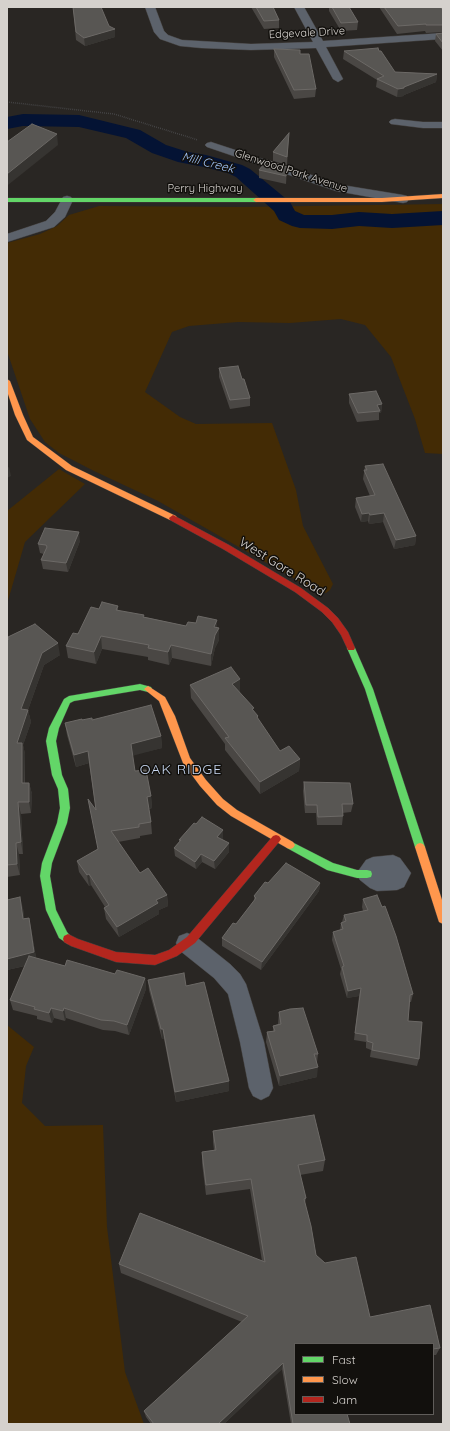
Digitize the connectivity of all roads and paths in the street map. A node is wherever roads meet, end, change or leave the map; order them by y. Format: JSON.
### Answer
{"nodes":[{"id":1,"x":150,"y":7,"type":"edge"},
{"id":2,"x":299,"y":7,"type":"edge"},
{"id":3,"x":443,"y":36,"type":"edge"},
{"id":4,"x":320,"y":45,"type":"junction"},
{"id":5,"x":338,"y":79,"type":"dead end"},
{"id":6,"x":7,"y":102,"type":"edge"},
{"id":7,"x":395,"y":122,"type":"dead end"},
{"id":8,"x":443,"y":124,"type":"edge"},
{"id":9,"x":211,"y":144,"type":"joint"},
{"id":10,"x":443,"y":196,"type":"edge"},
{"id":11,"x":403,"y":199,"type":"junction"},
{"id":12,"x":7,"y":200,"type":"edge"},
{"id":13,"x":67,"y":200,"type":"junction"},
{"id":14,"x":7,"y":238,"type":"edge"},
{"id":15,"x":7,"y":381,"type":"edge"},
{"id":16,"x":276,"y":838,"type":"junction"},
{"id":17,"x":426,"y":868,"type":"junction"},
{"id":18,"x":367,"y":874,"type":"joint"},
{"id":19,"x":443,"y":919,"type":"edge"},
{"id":20,"x":187,"y":943,"type":"junction"},
{"id":21,"x":261,"y":1088,"type":"dead end"}],
"edges":[{"from":1,"to":4,"type":"street","name":"Edgevale Drive"},
{"from":2,"to":4,"type":"street"},
{"from":3,"to":4,"type":"street","name":"Edgevale Drive"},
{"from":4,"to":5,"type":"street"},
{"from":6,"to":9,"type":"path"},
{"from":7,"to":8,"type":"street"},
{"from":9,"to":11,"type":"street","name":"Glenwood Park Avenue"},
{"from":10,"to":11,"type":"street","name":"Glenwood Park Avenue"},
{"from":11,"to":13,"type":"street","name":"Perry Highway"},
{"from":12,"to":13,"type":"street","name":"Perry Highway"},
{"from":13,"to":14,"type":"street"},
{"from":15,"to":17,"type":"street","name":"West Gore Road"},
{"from":16,"to":18,"type":"street"},
{"from":16,"to":20,"type":"street"},
{"from":16,"to":20,"type":"street"},
{"from":17,"to":18,"type":"street"},
{"from":17,"to":19,"type":"street","name":"West Gore Road"},
{"from":20,"to":21,"type":"street"}]}
